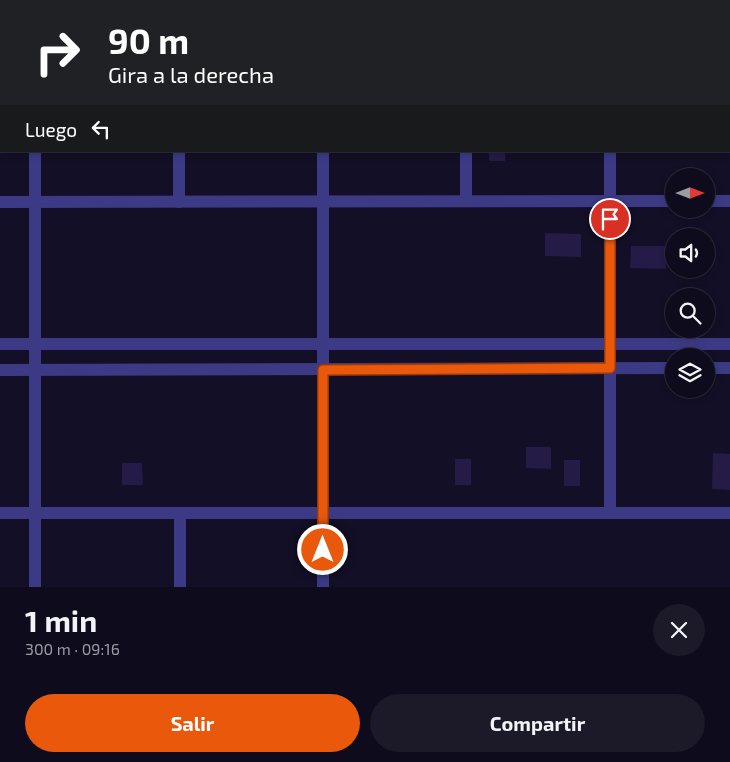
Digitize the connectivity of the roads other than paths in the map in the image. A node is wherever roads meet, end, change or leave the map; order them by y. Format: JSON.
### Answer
{"nodes":[{"id":1,"x":35,"y":152,"type":"edge"},
{"id":2,"x":179,"y":152,"type":"edge"},
{"id":3,"x":323,"y":152,"type":"edge"},
{"id":4,"x":466,"y":152,"type":"edge"},
{"id":5,"x":610,"y":152,"type":"edge"},
{"id":6,"x":610,"y":201,"type":"junction"},
{"id":7,"x":665,"y":201,"type":"edge"},
{"id":8,"x":715,"y":201,"type":"edge"},
{"id":9,"x":730,"y":201,"type":"edge"},
{"id":10,"x":0,"y":202,"type":"edge"},
{"id":11,"x":35,"y":202,"type":"junction"},
{"id":12,"x":179,"y":202,"type":"junction"},
{"id":13,"x":323,"y":202,"type":"junction"},
{"id":14,"x":466,"y":202,"type":"junction"},
{"id":15,"x":0,"y":344,"type":"edge"},
{"id":16,"x":35,"y":344,"type":"junction"},
{"id":17,"x":323,"y":344,"type":"junction"},
{"id":18,"x":610,"y":344,"type":"junction"},
{"id":19,"x":730,"y":344,"type":"edge"},
{"id":20,"x":610,"y":368,"type":"junction"},
{"id":21,"x":665,"y":368,"type":"edge"},
{"id":22,"x":715,"y":368,"type":"edge"},
{"id":23,"x":730,"y":368,"type":"edge"},
{"id":24,"x":0,"y":370,"type":"edge"},
{"id":25,"x":35,"y":370,"type":"junction"},
{"id":26,"x":323,"y":370,"type":"junction"},
{"id":27,"x":0,"y":513,"type":"edge"},
{"id":28,"x":35,"y":513,"type":"junction"},
{"id":29,"x":180,"y":513,"type":"junction"},
{"id":30,"x":323,"y":513,"type":"junction"},
{"id":31,"x":610,"y":513,"type":"junction"},
{"id":32,"x":730,"y":513,"type":"edge"},
{"id":33,"x":35,"y":587,"type":"edge"},
{"id":34,"x":180,"y":587,"type":"edge"},
{"id":35,"x":324,"y":587,"type":"edge"}],
"edges":[{"from":1,"to":11,"type":"street"},
{"from":2,"to":12,"type":"street"},
{"from":3,"to":13,"type":"street"},
{"from":4,"to":14,"type":"street"},
{"from":5,"to":6,"type":"street"},
{"from":6,"to":7,"type":"street"},
{"from":6,"to":14,"type":"street"},
{"from":6,"to":18,"type":"street"},
{"from":8,"to":9,"type":"street"},
{"from":10,"to":11,"type":"street"},
{"from":11,"to":12,"type":"street"},
{"from":11,"to":16,"type":"street"},
{"from":12,"to":13,"type":"street"},
{"from":13,"to":14,"type":"street"},
{"from":13,"to":17,"type":"street"},
{"from":15,"to":16,"type":"street"},
{"from":16,"to":17,"type":"street"},
{"from":16,"to":25,"type":"street"},
{"from":17,"to":18,"type":"street"},
{"from":17,"to":26,"type":"street"},
{"from":18,"to":19,"type":"street"},
{"from":18,"to":20,"type":"street"},
{"from":20,"to":21,"type":"street"},
{"from":20,"to":26,"type":"street"},
{"from":20,"to":31,"type":"street"},
{"from":22,"to":23,"type":"street"},
{"from":24,"to":25,"type":"street"},
{"from":25,"to":26,"type":"street"},
{"from":25,"to":28,"type":"street"},
{"from":26,"to":30,"type":"street"},
{"from":27,"to":28,"type":"street"},
{"from":28,"to":29,"type":"street"},
{"from":28,"to":33,"type":"street"},
{"from":29,"to":30,"type":"street"},
{"from":29,"to":34,"type":"street"},
{"from":30,"to":31,"type":"street"},
{"from":30,"to":35,"type":"street"},
{"from":31,"to":32,"type":"street"}]}
